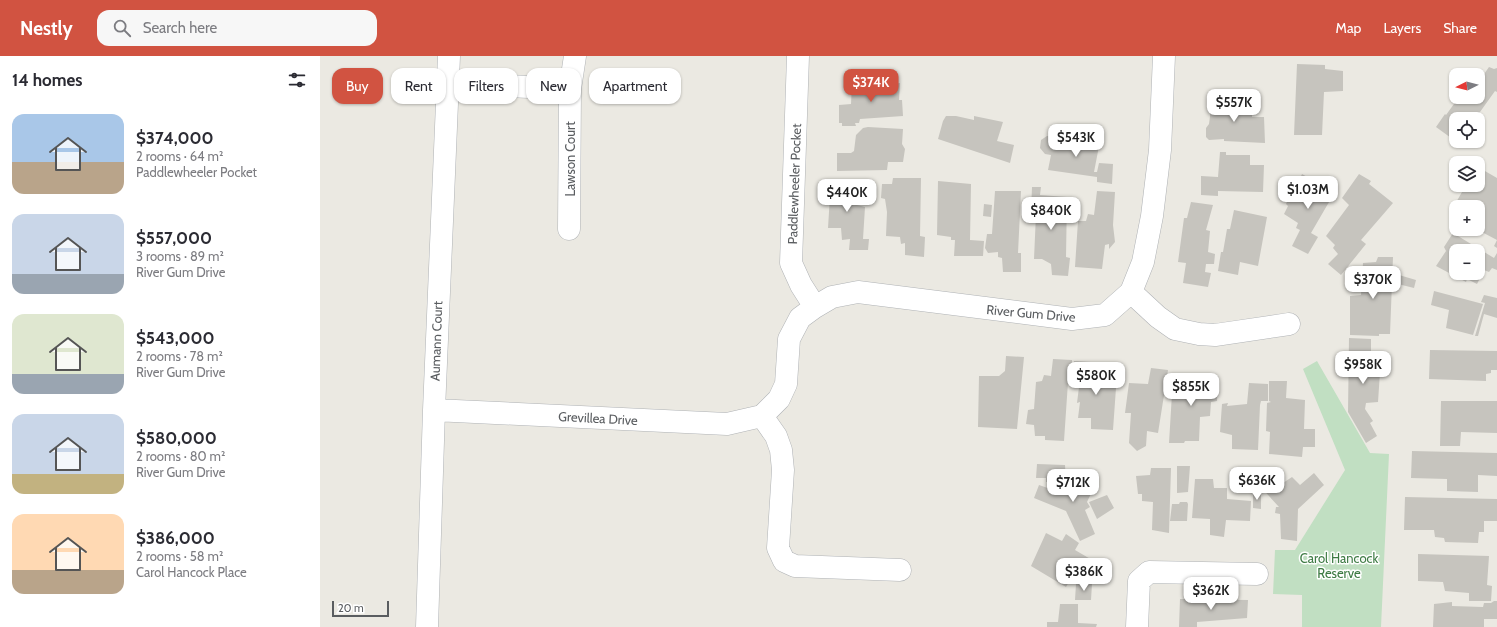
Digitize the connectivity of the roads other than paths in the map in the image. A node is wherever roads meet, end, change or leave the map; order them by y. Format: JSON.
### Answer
{"nodes":[{"id":1,"x":449,"y":56,"type":"edge"},
{"id":2,"x":575,"y":56,"type":"edge"},
{"id":3,"x":798,"y":56,"type":"edge"},
{"id":4,"x":1164,"y":56,"type":"edge"},
{"id":5,"x":573,"y":68,"type":"edge"},
{"id":6,"x":448,"y":83,"type":"junction"},
{"id":7,"x":526,"y":87,"type":"edge"},
{"id":8,"x":570,"y":104,"type":"edge"},
{"id":9,"x":569,"y":229,"type":"dead end"},
{"id":10,"x":1131,"y":292,"type":"junction"},
{"id":11,"x":815,"y":306,"type":"junction"},
{"id":12,"x":1289,"y":324,"type":"dead end"},
{"id":13,"x":434,"y":410,"type":"junction"},
{"id":14,"x":762,"y":416,"type":"junction"},
{"id":15,"x":900,"y":570,"type":"dead end"},
{"id":16,"x":1257,"y":574,"type":"dead end"},
{"id":17,"x":427,"y":627,"type":"edge"},
{"id":18,"x":1137,"y":627,"type":"edge"}],
"edges":[{"from":1,"to":6,"type":"street","name":"Aumann Court"},
{"from":2,"to":5,"type":"street","name":"Lawson Court"},
{"from":3,"to":11,"type":"street","name":"Paddlewheeler Pocket"},
{"from":4,"to":10,"type":"street","name":"River Gum Drive"},
{"from":6,"to":7,"type":"street"},
{"from":6,"to":13,"type":"street","name":"Aumann Court"},
{"from":8,"to":9,"type":"street","name":"Lawson Court"},
{"from":10,"to":11,"type":"street","name":"River Gum Drive"},
{"from":10,"to":12,"type":"street"},
{"from":11,"to":14,"type":"street","name":"River Gum Drive"},
{"from":13,"to":14,"type":"street","name":"Grevillea Drive"},
{"from":13,"to":17,"type":"street","name":"Aumann Court"},
{"from":14,"to":15,"type":"street"},
{"from":16,"to":18,"type":"street"}]}
